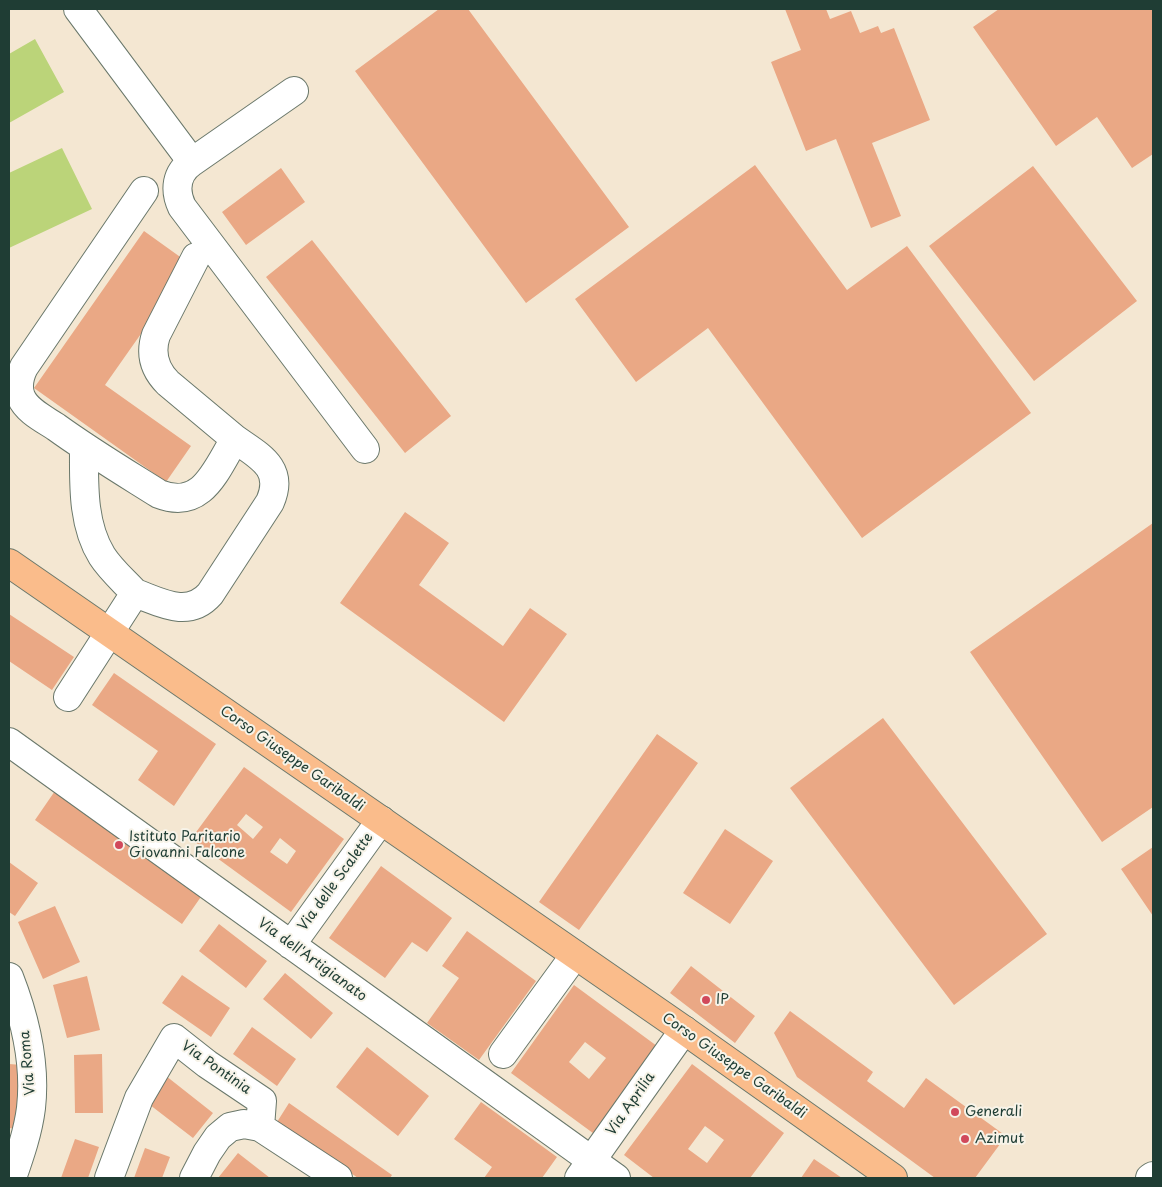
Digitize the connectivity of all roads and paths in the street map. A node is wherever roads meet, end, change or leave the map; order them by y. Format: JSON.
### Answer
{"nodes":[{"id":1,"x":78,"y":9,"type":"edge"},
{"id":2,"x":294,"y":91,"type":"dead end"},
{"id":3,"x":192,"y":162,"type":"junction"},
{"id":4,"x":144,"y":191,"type":"dead end"},
{"id":5,"x":196,"y":257,"type":"dead end"},
{"id":6,"x":235,"y":439,"type":"junction"},
{"id":7,"x":84,"y":447,"type":"junction"},
{"id":8,"x":365,"y":449,"type":"dead end"},
{"id":9,"x":9,"y":563,"type":"edge"},
{"id":10,"x":135,"y":593,"type":"junction"},
{"id":11,"x":110,"y":633,"type":"junction"},
{"id":12,"x":68,"y":697,"type":"dead end"},
{"id":13,"x":9,"y":742,"type":"edge"},
{"id":14,"x":381,"y":820,"type":"junction"},
{"id":15,"x":291,"y":945,"type":"junction"},
{"id":16,"x":575,"y":955,"type":"junction"},
{"id":17,"x":9,"y":977,"type":"edge"},
{"id":18,"x":684,"y":1030,"type":"junction"},
{"id":19,"x":504,"y":1054,"type":"dead end"},
{"id":20,"x":260,"y":1127,"type":"junction"},
{"id":21,"x":585,"y":1170,"type":"edge"},
{"id":22,"x":1153,"y":1176,"type":"edge"},
{"id":23,"x":12,"y":1178,"type":"edge"},
{"id":24,"x":109,"y":1178,"type":"edge"},
{"id":25,"x":194,"y":1178,"type":"edge"},
{"id":26,"x":338,"y":1178,"type":"edge"},
{"id":27,"x":616,"y":1178,"type":"edge"},
{"id":28,"x":892,"y":1178,"type":"edge"},
{"id":29,"x":1150,"y":1178,"type":"edge"}],
"edges":[{"from":1,"to":3,"type":"street"},
{"from":2,"to":3,"type":"street"},
{"from":3,"to":8,"type":"street"},
{"from":4,"to":7,"type":"street"},
{"from":5,"to":6,"type":"street"},
{"from":6,"to":7,"type":"street"},
{"from":6,"to":10,"type":"street"},
{"from":7,"to":10,"type":"street"},
{"from":9,"to":11,"type":"main road","name":"Corso Giuseppe Garibaldi"},
{"from":10,"to":11,"type":"street"},
{"from":11,"to":12,"type":"street"},
{"from":11,"to":14,"type":"main road","name":"Corso Giuseppe Garibaldi"},
{"from":13,"to":15,"type":"street","name":"Via dell'Artigianato"},
{"from":14,"to":15,"type":"street","name":"Via delle Scalette"},
{"from":14,"to":16,"type":"main road","name":"Corso Giuseppe Garibaldi"},
{"from":15,"to":21,"type":"street","name":"Via dell'Artigianato"},
{"from":16,"to":18,"type":"main road","name":"Corso Giuseppe Garibaldi"},
{"from":16,"to":19,"type":"street"},
{"from":17,"to":23,"type":"street","name":"Via Roma"},
{"from":18,"to":21,"type":"street","name":"Via Aprilia"},
{"from":18,"to":28,"type":"main road","name":"Corso Giuseppe Garibaldi"},
{"from":20,"to":24,"type":"street","name":"Via Pontinia"},
{"from":20,"to":25,"type":"street"},
{"from":20,"to":26,"type":"street"},
{"from":21,"to":27,"type":"street","name":"Via dell'Artigianato"},
{"from":22,"to":29,"type":"street"}]}
